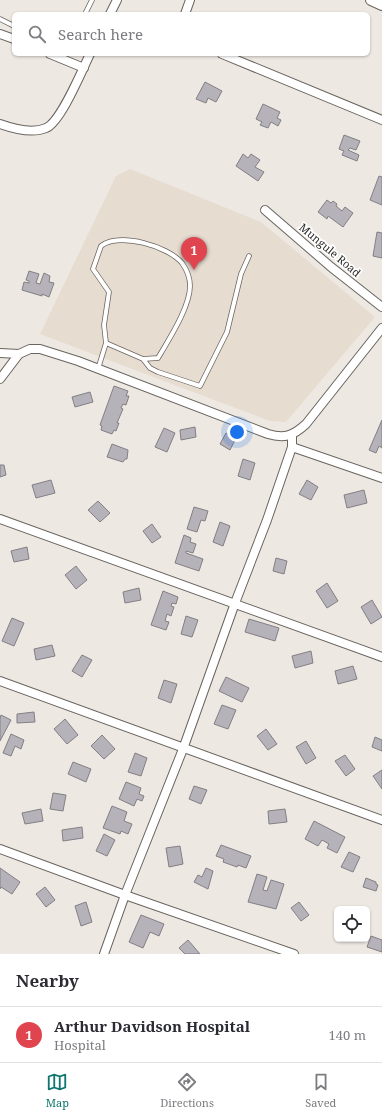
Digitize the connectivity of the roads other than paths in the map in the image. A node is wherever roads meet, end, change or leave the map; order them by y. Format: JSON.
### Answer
{"nodes":[{"id":1,"x":92,"y":0,"type":"edge"},
{"id":2,"x":117,"y":0,"type":"edge"},
{"id":3,"x":190,"y":0,"type":"edge"},
{"id":4,"x":371,"y":0,"type":"edge"},
{"id":5,"x":382,"y":5,"type":"edge"},
{"id":6,"x":86,"y":12,"type":"edge"},
{"id":7,"x":111,"y":12,"type":"edge"},
{"id":8,"x":187,"y":12,"type":"edge"},
{"id":9,"x":0,"y":19,"type":"edge"},
{"id":10,"x":12,"y":25,"type":"edge"},
{"id":11,"x":0,"y":34,"type":"edge"},
{"id":12,"x":12,"y":38,"type":"edge"},
{"id":13,"x":55,"y":56,"type":"edge"},
{"id":14,"x":89,"y":56,"type":"edge"},
{"id":15,"x":227,"y":56,"type":"edge"},
{"id":16,"x":84,"y":68,"type":"junction"},
{"id":17,"x":382,"y":120,"type":"edge"},
{"id":18,"x":0,"y":124,"type":"edge"},
{"id":19,"x":265,"y":210,"type":"dead end"},
{"id":20,"x":249,"y":256,"type":"dead end"},
{"id":21,"x":382,"y":307,"type":"edge"},
{"id":22,"x":382,"y":328,"type":"edge"},
{"id":23,"x":106,"y":343,"type":"junction"},
{"id":24,"x":0,"y":353,"type":"edge"},
{"id":25,"x":19,"y":354,"type":"junction"},
{"id":26,"x":143,"y":359,"type":"junction"},
{"id":27,"x":98,"y":369,"type":"junction"},
{"id":28,"x":0,"y":380,"type":"edge"},
{"id":29,"x":292,"y":435,"type":"junction"},
{"id":30,"x":292,"y":447,"type":"junction"},
{"id":31,"x":382,"y":478,"type":"edge"},
{"id":32,"x":0,"y":519,"type":"edge"},
{"id":33,"x":235,"y":603,"type":"junction"},
{"id":34,"x":382,"y":657,"type":"edge"},
{"id":35,"x":0,"y":681,"type":"edge"},
{"id":36,"x":183,"y":749,"type":"junction"},
{"id":37,"x":382,"y":820,"type":"edge"},
{"id":38,"x":0,"y":849,"type":"edge"},
{"id":39,"x":125,"y":895,"type":"junction"},
{"id":40,"x":104,"y":954,"type":"edge"},
{"id":41,"x":294,"y":954,"type":"edge"}],
"edges":[{"from":1,"to":6,"type":"lane"},
{"from":2,"to":7,"type":"street"},
{"from":3,"to":8,"type":"street"},
{"from":4,"to":5,"type":"street"},
{"from":9,"to":10,"type":"lane"},
{"from":11,"to":12,"type":"street"},
{"from":13,"to":16,"type":"street"},
{"from":14,"to":16,"type":"street"},
{"from":15,"to":17,"type":"street"},
{"from":16,"to":18,"type":"street"},
{"from":19,"to":21,"type":"street","name":"Mungule Road"},
{"from":20,"to":26,"type":"lane"},
{"from":22,"to":29,"type":"street"},
{"from":23,"to":26,"type":"lane"},
{"from":23,"to":26,"type":"lane"},
{"from":23,"to":27,"type":"lane"},
{"from":24,"to":25,"type":"street"},
{"from":25,"to":27,"type":"street"},
{"from":25,"to":28,"type":"street"},
{"from":27,"to":29,"type":"street"},
{"from":29,"to":30,"type":"street"},
{"from":30,"to":31,"type":"street"},
{"from":30,"to":33,"type":"street"},
{"from":32,"to":33,"type":"street"},
{"from":33,"to":34,"type":"street"},
{"from":33,"to":36,"type":"street"},
{"from":35,"to":36,"type":"street"},
{"from":36,"to":37,"type":"street"},
{"from":36,"to":39,"type":"street"},
{"from":38,"to":39,"type":"street"},
{"from":39,"to":40,"type":"street"},
{"from":39,"to":41,"type":"street"}]}
